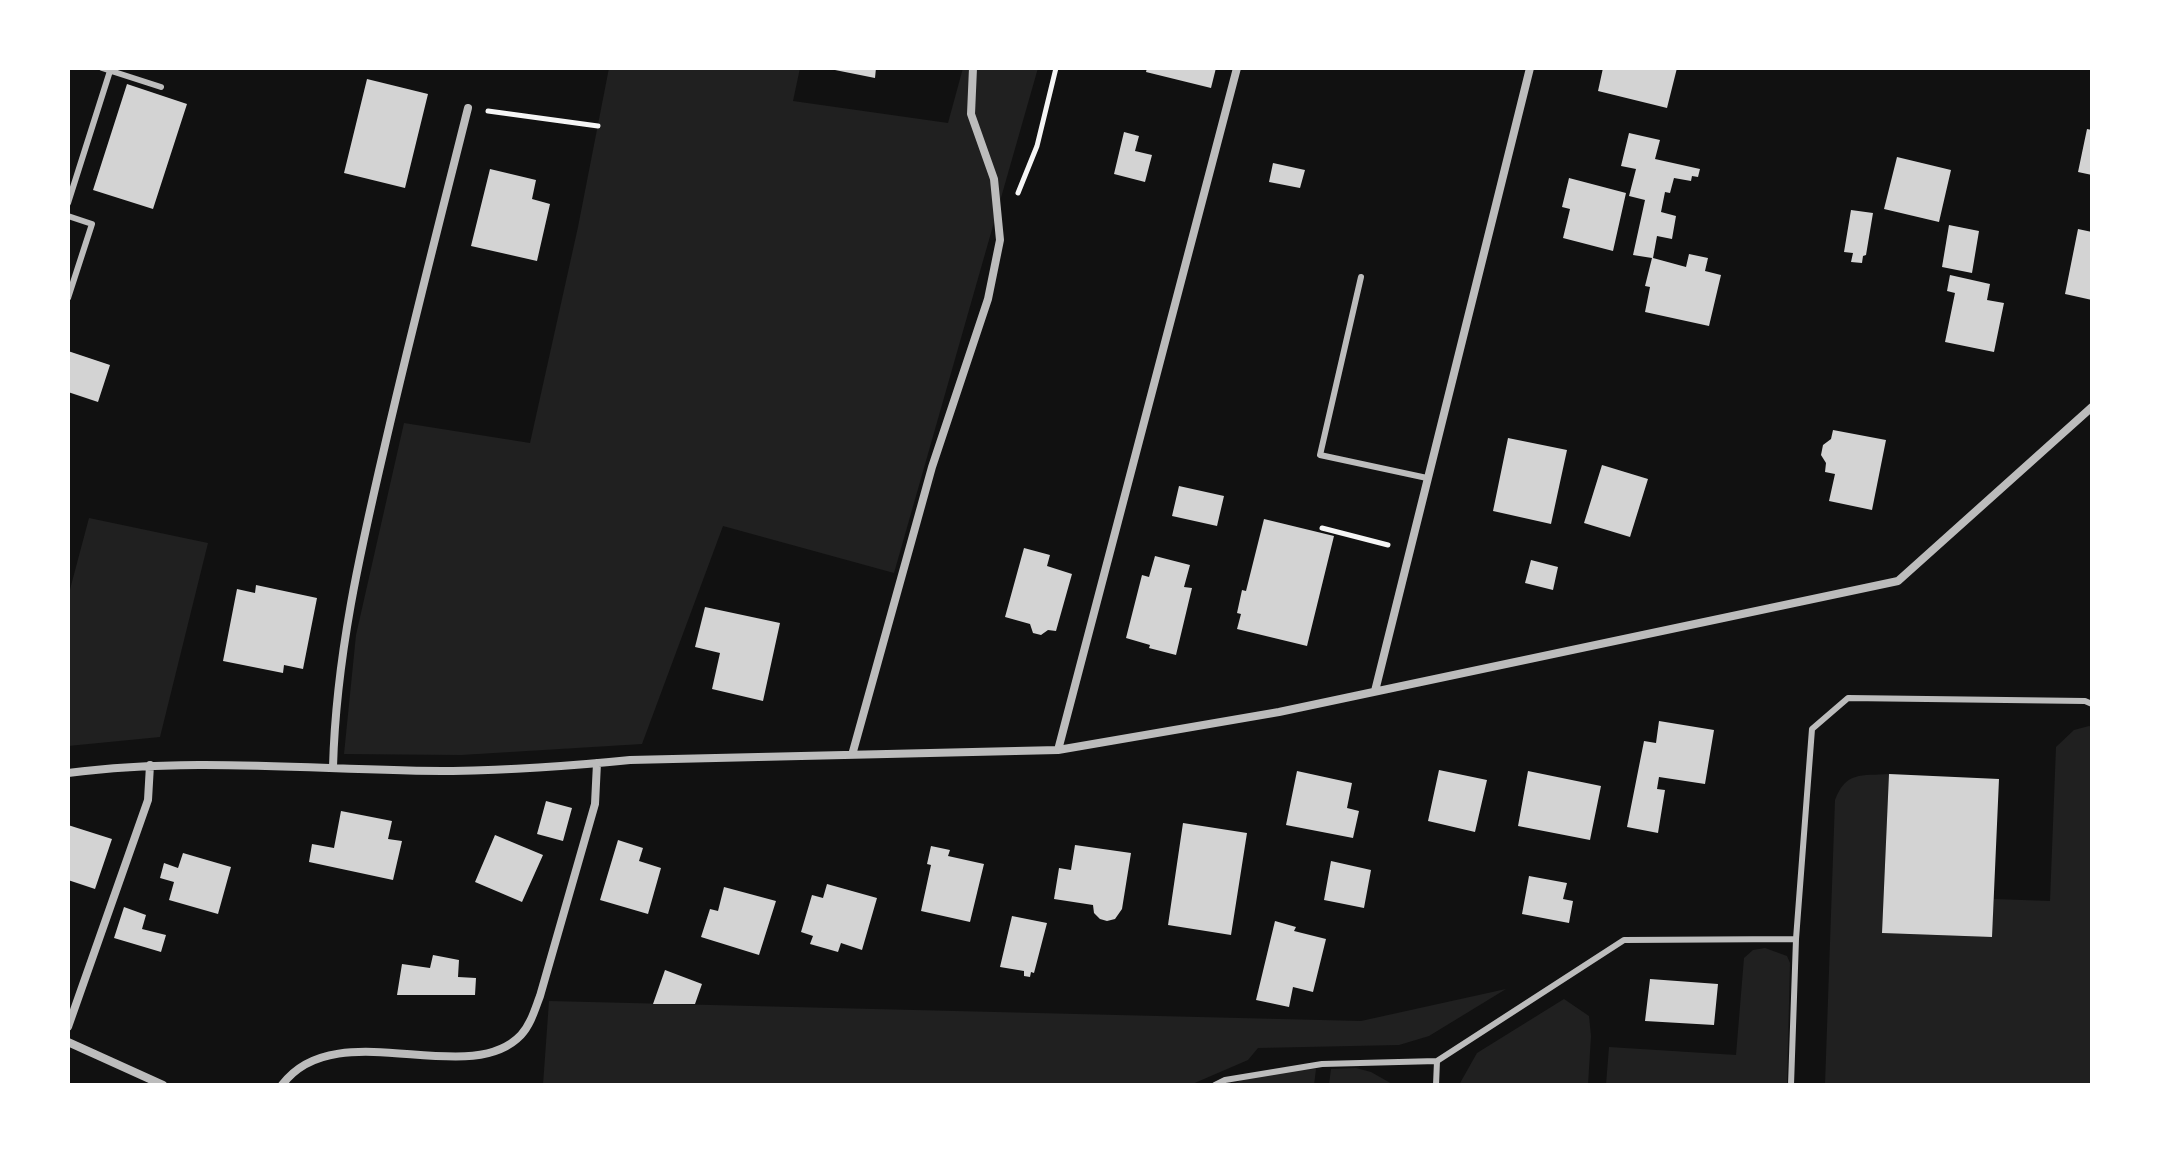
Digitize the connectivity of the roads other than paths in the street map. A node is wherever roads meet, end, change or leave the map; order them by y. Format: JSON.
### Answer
{"nodes":[{"id":1,"x":102,"y":68,"type":"edge"},
{"id":2,"x":973,"y":68,"type":"edge"},
{"id":3,"x":1237,"y":68,"type":"edge"},
{"id":4,"x":1530,"y":68,"type":"edge"},
{"id":5,"x":110,"y":71,"type":"junction"},
{"id":6,"x":161,"y":87,"type":"dead end"},
{"id":7,"x":468,"y":108,"type":"road end"},
{"id":8,"x":68,"y":203,"type":"edge"},
{"id":9,"x":68,"y":216,"type":"edge"},
{"id":10,"x":1361,"y":277,"type":"dead end"},
{"id":11,"x":68,"y":298,"type":"edge"},
{"id":12,"x":2092,"y":407,"type":"edge"},
{"id":13,"x":1427,"y":478,"type":"junction"},
{"id":14,"x":1375,"y":691,"type":"junction"},
{"id":15,"x":2092,"y":704,"type":"edge"},
{"id":16,"x":1058,"y":750,"type":"junction"},
{"id":17,"x":852,"y":755,"type":"junction"},
{"id":18,"x":597,"y":763,"type":"junction"},
{"id":19,"x":150,"y":765,"type":"junction"},
{"id":20,"x":333,"y":767,"type":"junction"},
{"id":21,"x":68,"y":773,"type":"edge"},
{"id":22,"x":1796,"y":939,"type":"junction"},
{"id":23,"x":68,"y":1027,"type":"edge"},
{"id":24,"x":68,"y":1042,"type":"edge"},
{"id":25,"x":1437,"y":1061,"type":"junction"},
{"id":26,"x":163,"y":1085,"type":"edge"},
{"id":27,"x":282,"y":1085,"type":"edge"},
{"id":28,"x":1215,"y":1085,"type":"edge"},
{"id":29,"x":1436,"y":1085,"type":"edge"},
{"id":30,"x":1791,"y":1085,"type":"edge"}],
"edges":[{"from":1,"to":5,"type":"lane"},
{"from":2,"to":17,"type":"street"},
{"from":3,"to":16,"type":"street"},
{"from":4,"to":13,"type":"street"},
{"from":5,"to":6,"type":"lane"},
{"from":5,"to":8,"type":"lane"},
{"from":7,"to":20,"type":"street"},
{"from":9,"to":11,"type":"lane"},
{"from":10,"to":13,"type":"lane"},
{"from":12,"to":14,"type":"street"},
{"from":13,"to":14,"type":"street"},
{"from":14,"to":16,"type":"street"},
{"from":15,"to":22,"type":"lane"},
{"from":16,"to":17,"type":"street"},
{"from":17,"to":18,"type":"street"},
{"from":18,"to":20,"type":"street"},
{"from":18,"to":27,"type":"street"},
{"from":19,"to":20,"type":"street"},
{"from":19,"to":21,"type":"street"},
{"from":19,"to":23,"type":"street"},
{"from":22,"to":25,"type":"lane"},
{"from":22,"to":30,"type":"lane"},
{"from":24,"to":26,"type":"street"},
{"from":25,"to":28,"type":"lane"},
{"from":25,"to":29,"type":"lane"}]}
